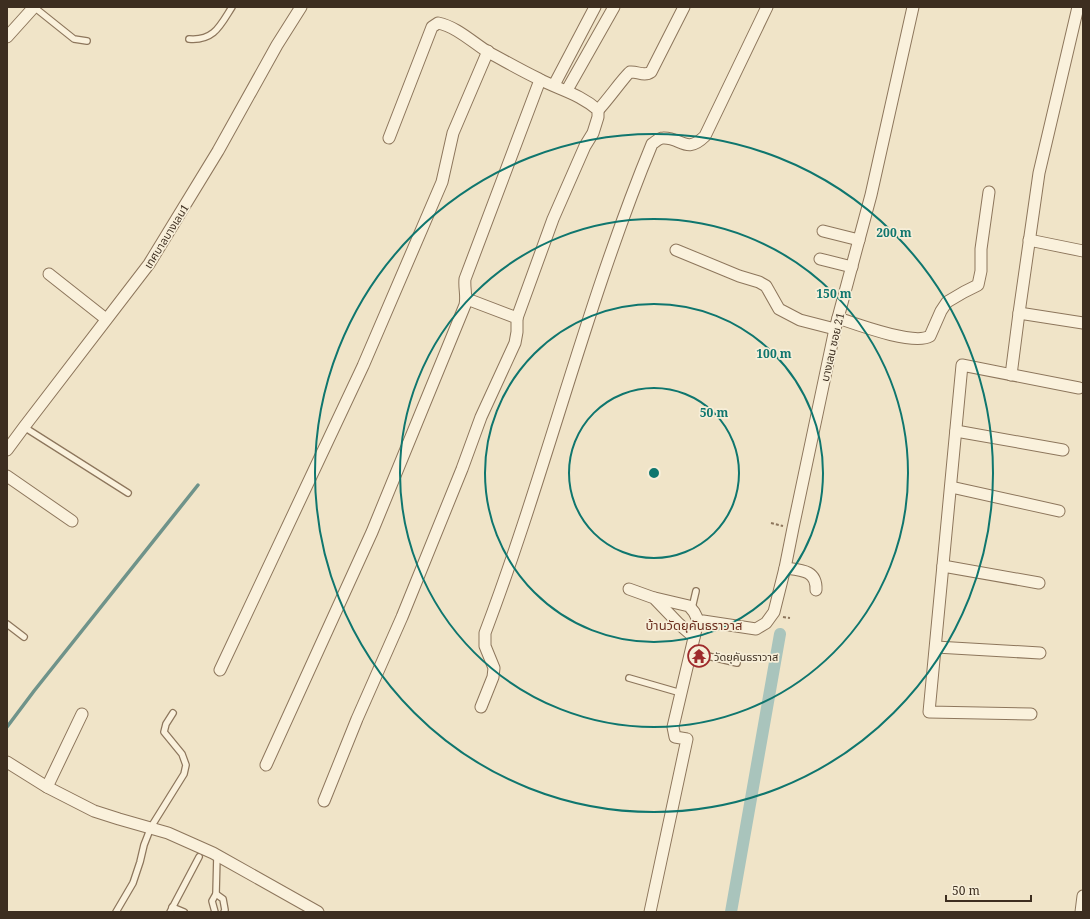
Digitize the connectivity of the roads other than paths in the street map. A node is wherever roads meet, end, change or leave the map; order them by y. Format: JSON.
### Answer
{"nodes":[{"id":1,"x":34,"y":7,"type":"edge"},
{"id":2,"x":232,"y":7,"type":"edge"},
{"id":3,"x":301,"y":7,"type":"edge"},
{"id":4,"x":595,"y":7,"type":"edge"},
{"id":5,"x":614,"y":7,"type":"edge"},
{"id":6,"x":684,"y":7,"type":"edge"},
{"id":7,"x":768,"y":7,"type":"edge"},
{"id":8,"x":914,"y":7,"type":"edge"},
{"id":9,"x":1078,"y":7,"type":"edge"},
{"id":10,"x":7,"y":37,"type":"edge"},
{"id":11,"x":189,"y":39,"type":"dead end"},
{"id":12,"x":87,"y":41,"type":"dead end"},
{"id":13,"x":488,"y":51,"type":"junction"},
{"id":14,"x":540,"y":80,"type":"junction"},
{"id":15,"x":554,"y":85,"type":"junction"},
{"id":16,"x":567,"y":90,"type":"junction"},
{"id":17,"x":598,"y":110,"type":"junction"},
{"id":18,"x":388,"y":138,"type":"dead end"},
{"id":19,"x":989,"y":192,"type":"dead end"},
{"id":20,"x":823,"y":231,"type":"dead end"},
{"id":21,"x":859,"y":240,"type":"junction"},
{"id":22,"x":1029,"y":240,"type":"junction"},
{"id":23,"x":676,"y":250,"type":"dead end"},
{"id":24,"x":1083,"y":251,"type":"edge"},
{"id":25,"x":820,"y":259,"type":"dead end"},
{"id":26,"x":852,"y":267,"type":"junction"},
{"id":27,"x":49,"y":274,"type":"dead end"},
{"id":28,"x":467,"y":299,"type":"junction"},
{"id":29,"x":1019,"y":313,"type":"junction"},
{"id":30,"x":517,"y":318,"type":"junction"},
{"id":31,"x":106,"y":319,"type":"junction"},
{"id":32,"x":1083,"y":323,"type":"edge"},
{"id":33,"x":836,"y":324,"type":"junction"},
{"id":34,"x":1012,"y":375,"type":"junction"},
{"id":35,"x":1079,"y":388,"type":"dead end"},
{"id":36,"x":24,"y":426,"type":"junction"},
{"id":37,"x":956,"y":430,"type":"junction"},
{"id":38,"x":7,"y":450,"type":"edge"},
{"id":39,"x":1063,"y":450,"type":"dead end"},
{"id":40,"x":7,"y":476,"type":"edge"},
{"id":41,"x":951,"y":486,"type":"junction"},
{"id":42,"x":128,"y":494,"type":"dead end"},
{"id":43,"x":1059,"y":511,"type":"dead end"},
{"id":44,"x":72,"y":521,"type":"dead end"},
{"id":45,"x":943,"y":566,"type":"junction"},
{"id":46,"x":785,"y":568,"type":"junction"},
{"id":47,"x":1038,"y":583,"type":"dead end"},
{"id":48,"x":629,"y":588,"type":"dead end"},
{"id":49,"x":816,"y":590,"type":"dead end"},
{"id":50,"x":696,"y":591,"type":"dead end"},
{"id":51,"x":654,"y":598,"type":"junction"},
{"id":52,"x":692,"y":608,"type":"junction"},
{"id":53,"x":701,"y":621,"type":"junction"},
{"id":54,"x":7,"y":624,"type":"edge"},
{"id":55,"x":24,"y":637,"type":"dead end"},
{"id":56,"x":694,"y":637,"type":"junction"},
{"id":57,"x":936,"y":647,"type":"junction"},
{"id":58,"x":691,"y":652,"type":"junction"},
{"id":59,"x":1040,"y":653,"type":"dead end"},
{"id":60,"x":737,"y":663,"type":"dead end"},
{"id":61,"x":220,"y":670,"type":"dead end"},
{"id":62,"x":628,"y":678,"type":"dead end"},
{"id":63,"x":681,"y":693,"type":"junction"},
{"id":64,"x":481,"y":707,"type":"dead end"},
{"id":65,"x":173,"y":713,"type":"dead end"},
{"id":66,"x":82,"y":714,"type":"dead end"},
{"id":67,"x":1031,"y":714,"type":"dead end"},
{"id":68,"x":7,"y":762,"type":"edge"},
{"id":69,"x":266,"y":765,"type":"dead end"},
{"id":70,"x":47,"y":787,"type":"junction"},
{"id":71,"x":324,"y":801,"type":"dead end"},
{"id":72,"x":151,"y":827,"type":"junction"},
{"id":73,"x":217,"y":855,"type":"junction"},
{"id":74,"x":199,"y":857,"type":"dead end"},
{"id":75,"x":216,"y":894,"type":"junction"},
{"id":76,"x":1083,"y":896,"type":"edge"},
{"id":77,"x":171,"y":910,"type":"edge"},
{"id":78,"x":116,"y":912,"type":"edge"},
{"id":79,"x":184,"y":912,"type":"edge"},
{"id":80,"x":215,"y":912,"type":"edge"},
{"id":81,"x":224,"y":912,"type":"edge"},
{"id":82,"x":318,"y":912,"type":"edge"},
{"id":83,"x":650,"y":912,"type":"edge"},
{"id":84,"x":1081,"y":912,"type":"edge"}],
"edges":[{"from":1,"to":10,"type":"street"},
{"from":1,"to":12,"type":"lane"},
{"from":2,"to":11,"type":"lane"},
{"from":3,"to":31,"type":"street","name":"เทศบาลบางเลน1"},
{"from":4,"to":15,"type":"street"},
{"from":5,"to":16,"type":"street"},
{"from":6,"to":17,"type":"street"},
{"from":7,"to":64,"type":"street"},
{"from":8,"to":21,"type":"street","name":"บางเลน ซอย 21"},
{"from":9,"to":22,"type":"street"},
{"from":13,"to":14,"type":"street"},
{"from":13,"to":18,"type":"street"},
{"from":13,"to":61,"type":"street"},
{"from":14,"to":15,"type":"street"},
{"from":14,"to":28,"type":"street"},
{"from":15,"to":16,"type":"street"},
{"from":16,"to":17,"type":"street"},
{"from":17,"to":30,"type":"street"},
{"from":19,"to":33,"type":"street"},
{"from":20,"to":21,"type":"street"},
{"from":21,"to":26,"type":"street","name":"บางเลน ซอย 21"},
{"from":22,"to":24,"type":"street"},
{"from":22,"to":29,"type":"street"},
{"from":23,"to":33,"type":"street"},
{"from":25,"to":26,"type":"street"},
{"from":26,"to":33,"type":"street","name":"บางเลน ซอย 21"},
{"from":27,"to":31,"type":"street"},
{"from":28,"to":30,"type":"street"},
{"from":28,"to":69,"type":"street"},
{"from":29,"to":32,"type":"street"},
{"from":29,"to":34,"type":"street"},
{"from":30,"to":71,"type":"street"},
{"from":31,"to":36,"type":"street","name":"เทศบาลบางเลน1"},
{"from":33,"to":46,"type":"street","name":"บางเลน ซอย 21"},
{"from":34,"to":35,"type":"street"},
{"from":34,"to":37,"type":"street"},
{"from":36,"to":38,"type":"street","name":"เทศบาลบางเลน1"},
{"from":36,"to":42,"type":"lane"},
{"from":37,"to":39,"type":"street"},
{"from":37,"to":41,"type":"street"},
{"from":40,"to":44,"type":"street"},
{"from":41,"to":43,"type":"street"},
{"from":41,"to":45,"type":"street"},
{"from":45,"to":47,"type":"street"},
{"from":45,"to":57,"type":"street"},
{"from":46,"to":49,"type":"street"},
{"from":46,"to":53,"type":"street","name":"บางเลน ซอย 21"},
{"from":48,"to":51,"type":"street"},
{"from":50,"to":52,"type":"lane"},
{"from":51,"to":52,"type":"street"},
{"from":51,"to":56,"type":"street"},
{"from":52,"to":53,"type":"street"},
{"from":53,"to":56,"type":"street"},
{"from":54,"to":55,"type":"lane"},
{"from":56,"to":58,"type":"street"},
{"from":57,"to":59,"type":"street"},
{"from":57,"to":67,"type":"street"},
{"from":58,"to":60,"type":"lane"},
{"from":58,"to":63,"type":"street"},
{"from":62,"to":63,"type":"lane"},
{"from":63,"to":83,"type":"street"},
{"from":65,"to":72,"type":"lane"},
{"from":66,"to":70,"type":"street"},
{"from":68,"to":70,"type":"street"},
{"from":70,"to":72,"type":"street"},
{"from":72,"to":73,"type":"street"},
{"from":72,"to":78,"type":"lane"},
{"from":73,"to":75,"type":"lane"},
{"from":73,"to":82,"type":"street"},
{"from":74,"to":77,"type":"lane"},
{"from":75,"to":80,"type":"lane"},
{"from":75,"to":81,"type":"lane"},
{"from":76,"to":84,"type":"street"},
{"from":77,"to":79,"type":"lane"}]}
